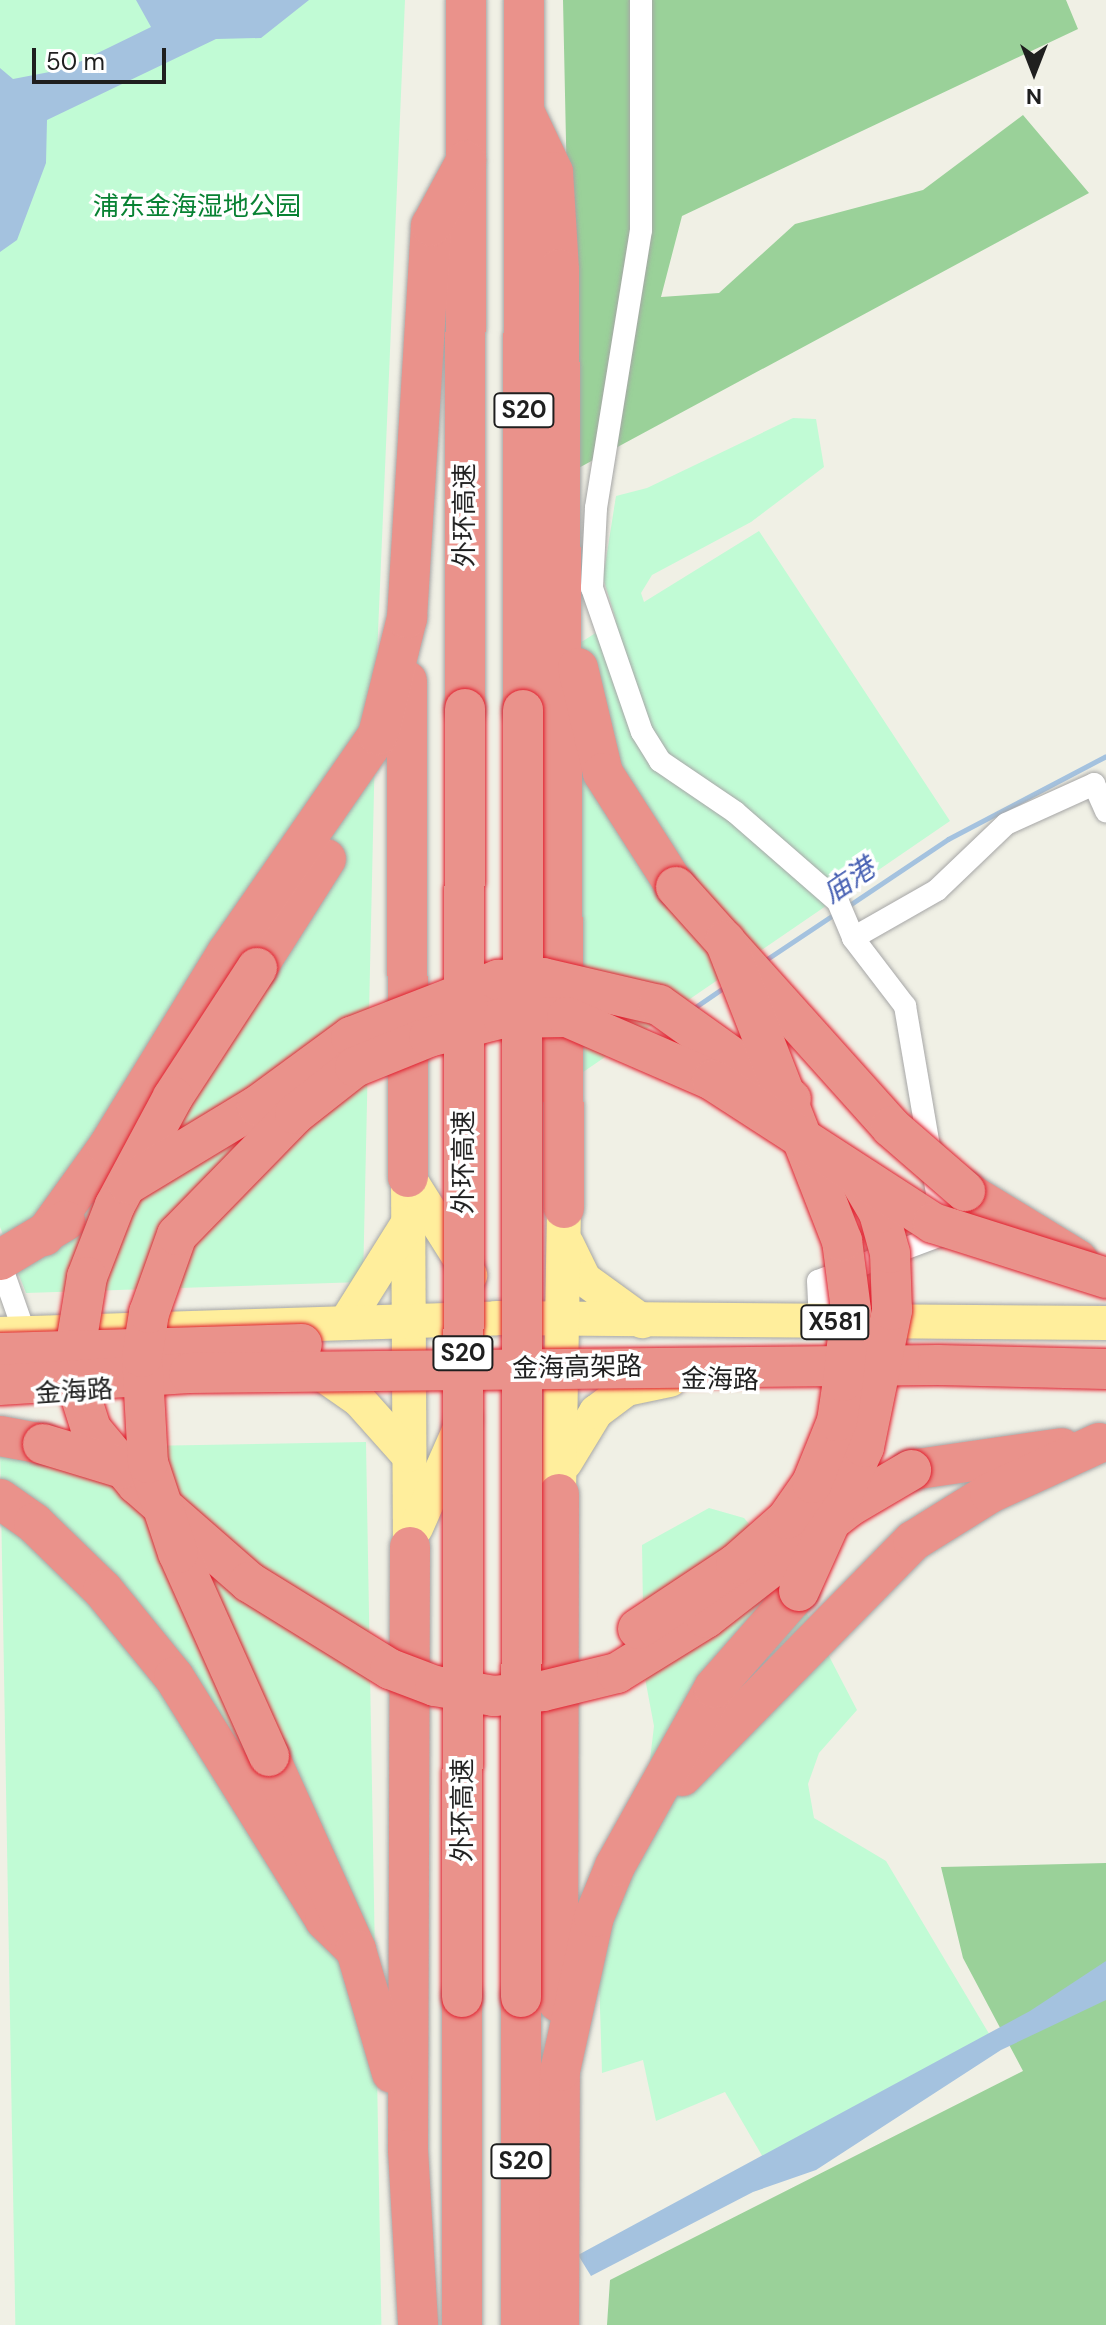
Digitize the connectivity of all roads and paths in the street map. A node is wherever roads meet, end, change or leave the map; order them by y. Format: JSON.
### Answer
{"nodes":[{"id":1,"x":466,"y":0,"type":"edge"},
{"id":2,"x":524,"y":0,"type":"edge"},
{"id":3,"x":641,"y":0,"type":"edge"},
{"id":4,"x":524,"y":111,"type":"junction"},
{"id":5,"x":466,"y":161,"type":"junction"},
{"id":6,"x":561,"y":565,"type":"junction"},
{"id":7,"x":401,"y":662,"type":"junction"},
{"id":8,"x":1106,"y":811,"type":"edge"},
{"id":9,"x":846,"y":920,"type":"junction"},
{"id":10,"x":725,"y":941,"type":"junction"},
{"id":11,"x":242,"y":960,"type":"junction"},
{"id":12,"x":408,"y":1177,"type":"junction"},
{"id":13,"x":408,"y":1223,"type":"junction"},
{"id":14,"x":564,"y":1223,"type":"junction"},
{"id":15,"x":44,"y":1236,"type":"junction"},
{"id":16,"x":0,"y":1262,"type":"edge"},
{"id":17,"x":1106,"y":1277,"type":"edge"},
{"id":18,"x":496,"y":1318,"type":"junction"},
{"id":19,"x":556,"y":1321,"type":"junction"},
{"id":20,"x":642,"y":1321,"type":"junction"},
{"id":21,"x":346,"y":1322,"type":"junction"},
{"id":22,"x":423,"y":1322,"type":"junction"},
{"id":23,"x":820,"y":1322,"type":"junction"},
{"id":24,"x":1106,"y":1323,"type":"edge"},
{"id":25,"x":8,"y":1339,"type":"edge"},
{"id":26,"x":1106,"y":1346,"type":"edge"},
{"id":27,"x":471,"y":1349,"type":"junction"},
{"id":28,"x":511,"y":1349,"type":"junction"},
{"id":29,"x":1106,"y":1369,"type":"edge"},
{"id":30,"x":322,"y":1374,"type":"junction"},
{"id":31,"x":421,"y":1378,"type":"junction"},
{"id":32,"x":493,"y":1379,"type":"junction"},
{"id":33,"x":557,"y":1379,"type":"junction"},
{"id":34,"x":678,"y":1379,"type":"junction"},
{"id":35,"x":0,"y":1385,"type":"edge"},
{"id":36,"x":1106,"y":1387,"type":"edge"},
{"id":37,"x":0,"y":1398,"type":"edge"},
{"id":38,"x":0,"y":1436,"type":"edge"},
{"id":39,"x":1102,"y":1442,"type":"edge"},
{"id":40,"x":408,"y":1455,"type":"junction"},
{"id":41,"x":561,"y":1480,"type":"junction"},
{"id":42,"x":0,"y":1499,"type":"edge"},
{"id":43,"x":410,"y":1547,"type":"junction"},
{"id":44,"x":256,"y":1770,"type":"junction"},
{"id":45,"x":652,"y":1807,"type":"junction"},
{"id":46,"x":565,"y":2037,"type":"junction"},
{"id":47,"x":408,"y":2150,"type":"junction"},
{"id":48,"x":418,"y":2325,"type":"edge"},
{"id":49,"x":462,"y":2325,"type":"edge"},
{"id":50,"x":521,"y":2325,"type":"edge"},
{"id":51,"x":559,"y":2325,"type":"edge"}],
"edges":[{"from":1,"to":5,"type":"highway","name":"外环高速","number":"S20"},
{"from":2,"to":4,"type":"highway","number":"S20"},
{"from":3,"to":9,"type":"street"},
{"from":4,"to":6,"type":"highway"},
{"from":4,"to":50,"type":"highway","number":"S20","bridge":true},
{"from":5,"to":7,"type":"highway"},
{"from":5,"to":49,"type":"highway","name":"外环高速","number":"S20","bridge":true},
{"from":6,"to":10,"type":"highway","bridge":true},
{"from":6,"to":14,"type":"highway"},
{"from":7,"to":11,"type":"highway"},
{"from":7,"to":12,"type":"highway"},
{"from":8,"to":9,"type":"street"},
{"from":9,"to":23,"type":"street"},
{"from":10,"to":17,"type":"highway","bridge":true},
{"from":10,"to":38,"type":"highway","bridge":true},
{"from":11,"to":15,"type":"highway"},
{"from":11,"to":39,"type":"highway","bridge":true},
{"from":12,"to":13,"type":"main road"},
{"from":12,"to":18,"type":"main road"},
{"from":13,"to":21,"type":"main road"},
{"from":13,"to":22,"type":"main road"},
{"from":14,"to":18,"type":"main road"},
{"from":14,"to":19,"type":"main road"},
{"from":14,"to":20,"type":"main road"},
{"from":15,"to":16,"type":"highway"},
{"from":15,"to":45,"type":"highway","bridge":true},
{"from":16,"to":25,"type":"street"},
{"from":17,"to":44,"type":"highway","bridge":true},
{"from":18,"to":19,"type":"main road","number":"X581"},
{"from":18,"to":22,"type":"main road","number":"X581"},
{"from":18,"to":27,"type":"main road"},
{"from":18,"to":28,"type":"main road"},
{"from":19,"to":20,"type":"main road","number":"X581"},
{"from":19,"to":28,"type":"main road"},
{"from":19,"to":33,"type":"main road"},
{"from":20,"to":23,"type":"main road","number":"X581"},
{"from":21,"to":22,"type":"main road","number":"X581"},
{"from":21,"to":25,"type":"main road","number":"X581"},
{"from":22,"to":27,"type":"main road"},
{"from":22,"to":31,"type":"main road"},
{"from":23,"to":24,"type":"main road","number":"X581"},
{"from":25,"to":26,"type":"highway","name":"金海高架路","bridge":true},
{"from":27,"to":31,"type":"main road"},
{"from":27,"to":32,"type":"main road"},
{"from":28,"to":32,"type":"main road"},
{"from":28,"to":33,"type":"main road"},
{"from":29,"to":35,"type":"highway","name":"金海高架路","bridge":true},
{"from":30,"to":31,"type":"main road","name":"金海路"},
{"from":30,"to":37,"type":"main road","name":"金海路"},
{"from":30,"to":40,"type":"main road"},
{"from":31,"to":32,"type":"main road","name":"金海路"},
{"from":31,"to":40,"type":"main road"},
{"from":32,"to":33,"type":"main road","name":"金海路"},
{"from":32,"to":41,"type":"main road"},
{"from":32,"to":43,"type":"main road"},
{"from":33,"to":34,"type":"main road","name":"金海路"},
{"from":33,"to":41,"type":"main road"},
{"from":34,"to":36,"type":"main road","name":"金海路"},
{"from":34,"to":41,"type":"main road"},
{"from":39,"to":45,"type":"highway"},
{"from":40,"to":43,"type":"main road"},
{"from":41,"to":46,"type":"highway"},
{"from":42,"to":44,"type":"highway"},
{"from":43,"to":47,"type":"highway"},
{"from":44,"to":47,"type":"highway"},
{"from":45,"to":46,"type":"highway"},
{"from":46,"to":51,"type":"highway"},
{"from":47,"to":48,"type":"highway"}]}
